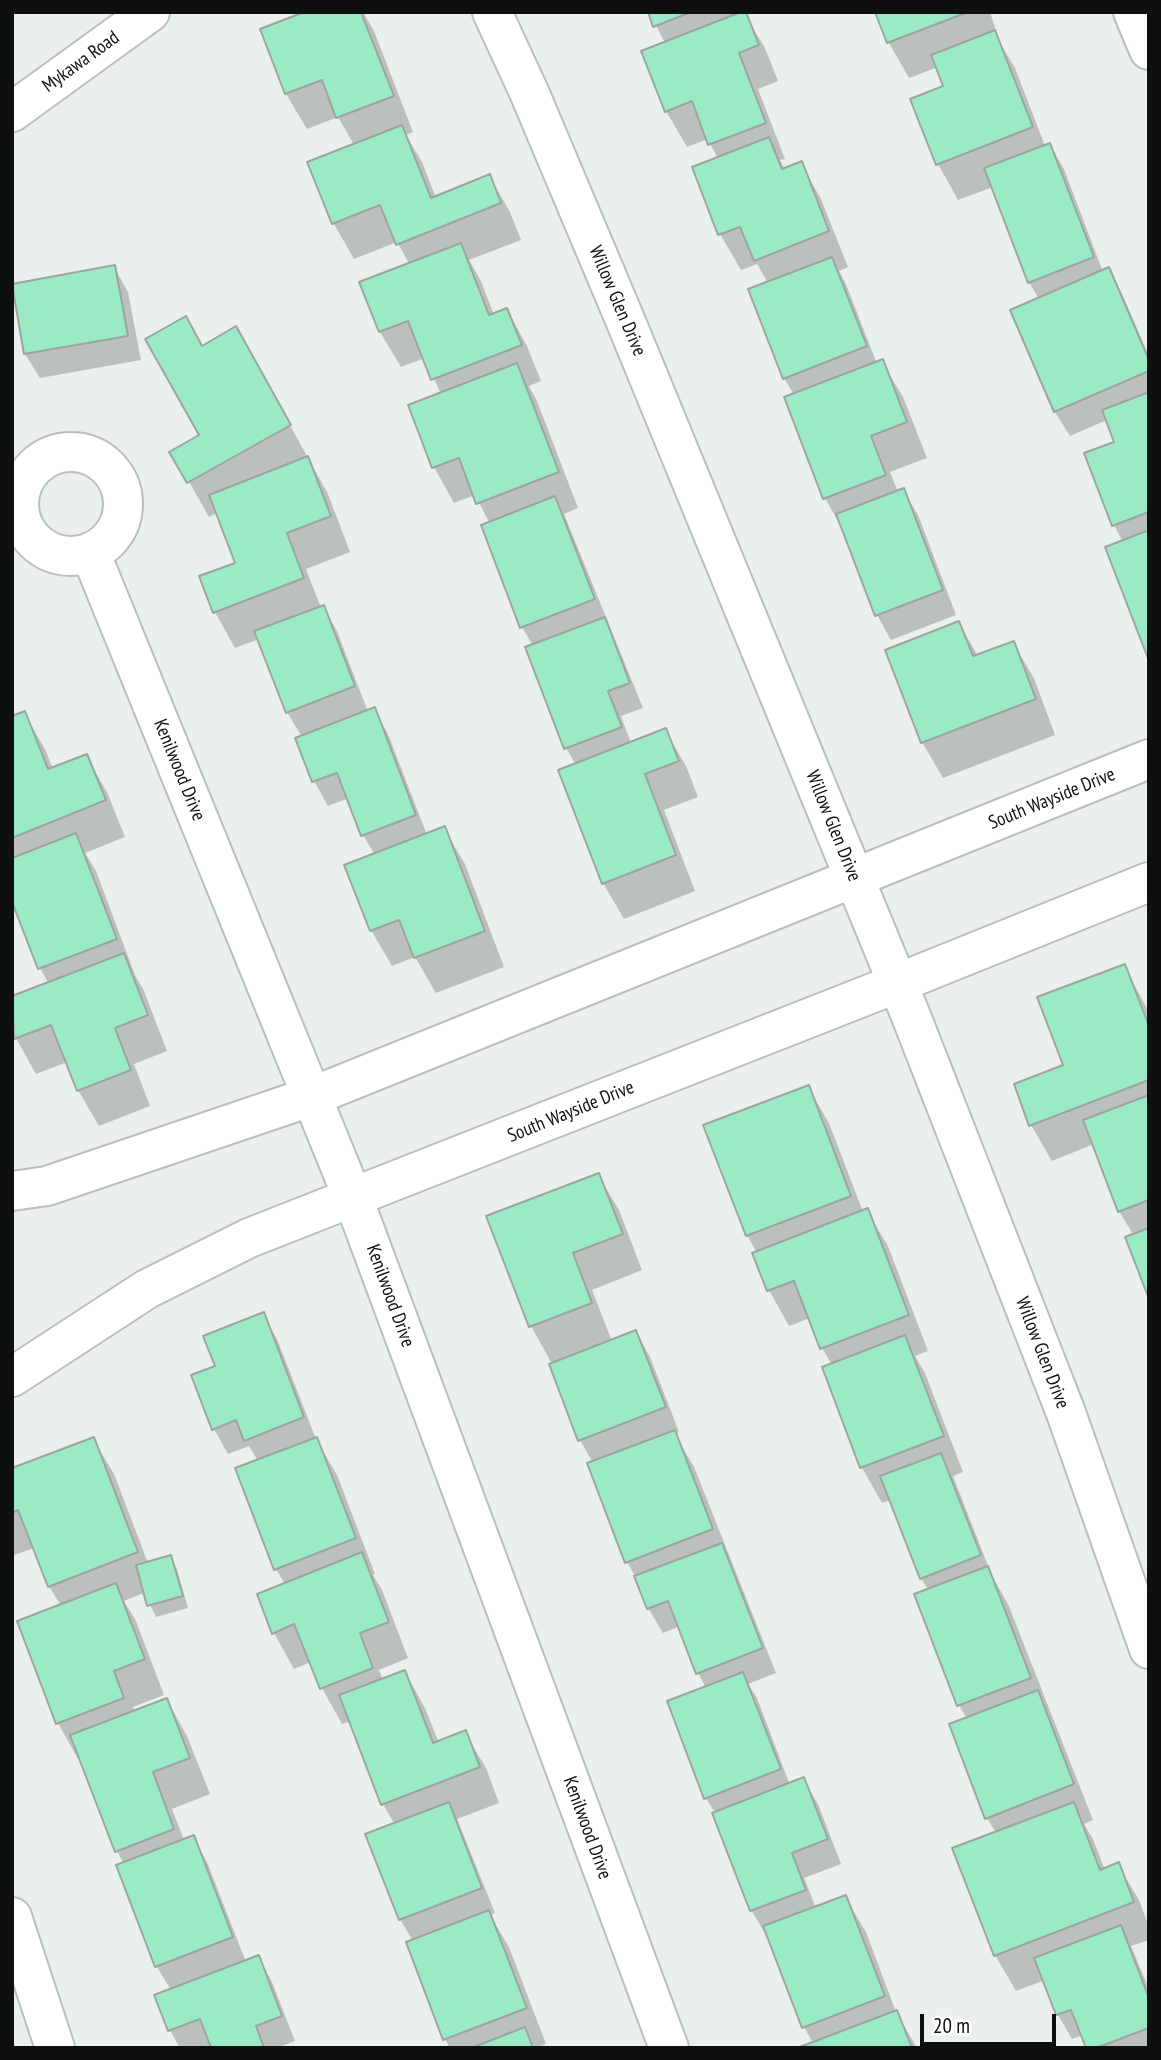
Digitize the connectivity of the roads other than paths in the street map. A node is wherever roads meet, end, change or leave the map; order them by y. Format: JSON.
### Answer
{"nodes":[{"id":1,"x":150,"y":12,"type":"edge"},
{"id":2,"x":492,"y":12,"type":"edge"},
{"id":3,"x":1133,"y":12,"type":"edge"},
{"id":4,"x":1149,"y":50,"type":"edge"},
{"id":5,"x":12,"y":112,"type":"edge"},
{"id":6,"x":90,"y":552,"type":"dead end"},
{"id":7,"x":1149,"y":759,"type":"edge"},
{"id":8,"x":855,"y":879,"type":"junction"},
{"id":9,"x":1149,"y":882,"type":"edge"},
{"id":10,"x":898,"y":983,"type":"junction"},
{"id":11,"x":313,"y":1096,"type":"junction"},
{"id":12,"x":12,"y":1191,"type":"edge"},
{"id":13,"x":353,"y":1198,"type":"junction"},
{"id":14,"x":12,"y":1377,"type":"edge"},
{"id":15,"x":1149,"y":1649,"type":"edge"},
{"id":16,"x":12,"y":1917,"type":"edge"},
{"id":17,"x":55,"y":2048,"type":"edge"},
{"id":18,"x":669,"y":2048,"type":"edge"}],
"edges":[{"from":1,"to":5,"type":"street","name":"Mykawa Road"},
{"from":2,"to":8,"type":"street","name":"Willow Glen Drive"},
{"from":3,"to":4,"type":"street"},
{"from":6,"to":11,"type":"street","name":"Kenilwood Drive"},
{"from":7,"to":8,"type":"street","name":"South Wayside Drive"},
{"from":8,"to":10,"type":"street","name":"Willow Glen Drive"},
{"from":8,"to":11,"type":"street","name":"South Wayside Drive"},
{"from":9,"to":10,"type":"street","name":"South Wayside Drive"},
{"from":10,"to":13,"type":"street","name":"South Wayside Drive"},
{"from":10,"to":15,"type":"street","name":"Willow Glen Drive"},
{"from":11,"to":12,"type":"street","name":"South Wayside Drive"},
{"from":11,"to":13,"type":"street","name":"Kenilwood Drive"},
{"from":13,"to":14,"type":"street","name":"South Wayside Drive"},
{"from":13,"to":18,"type":"street","name":"Kenilwood Drive"},
{"from":16,"to":17,"type":"street"}]}
